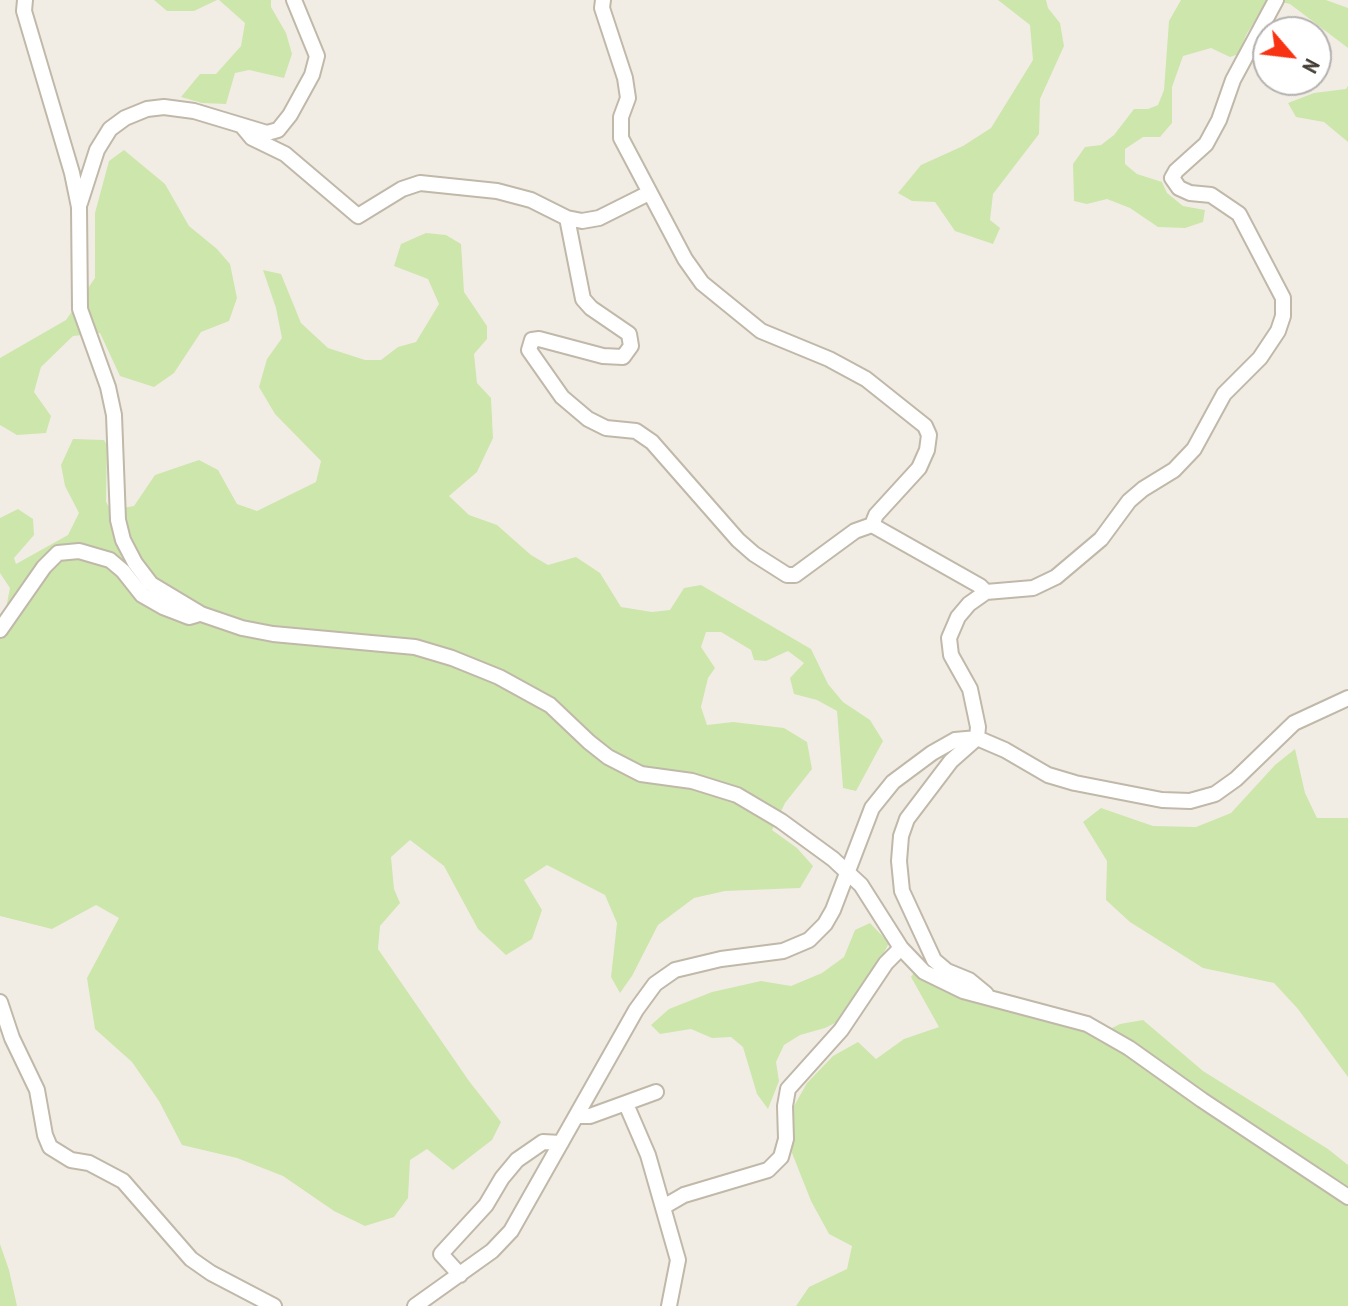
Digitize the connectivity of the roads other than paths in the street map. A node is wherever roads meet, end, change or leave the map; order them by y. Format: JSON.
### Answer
{"nodes":[{"id":1,"x":25,"y":0,"type":"edge"},
{"id":2,"x":294,"y":0,"type":"edge"},
{"id":3,"x":603,"y":0,"type":"edge"},
{"id":4,"x":1276,"y":0,"type":"edge"},
{"id":5,"x":242,"y":126,"type":"junction"},
{"id":6,"x":649,"y":193,"type":"junction"},
{"id":7,"x":79,"y":207,"type":"junction"},
{"id":8,"x":567,"y":218,"type":"junction"},
{"id":9,"x":872,"y":525,"type":"junction"},
{"id":10,"x":986,"y":592,"type":"junction"},
{"id":11,"x":201,"y":614,"type":"junction"},
{"id":12,"x":0,"y":630,"type":"edge"},
{"id":13,"x":1348,"y":698,"type":"edge"},
{"id":14,"x":977,"y":738,"type":"junction"},
{"id":15,"x":847,"y":871,"type":"junction"},
{"id":16,"x":901,"y":948,"type":"junction"},
{"id":17,"x":990,"y":997,"type":"junction"},
{"id":18,"x":0,"y":1002,"type":"edge"},
{"id":19,"x":656,"y":1092,"type":"dead end"},
{"id":20,"x":626,"y":1104,"type":"junction"},
{"id":21,"x":576,"y":1116,"type":"junction"},
{"id":22,"x":561,"y":1143,"type":"junction"},
{"id":23,"x":1348,"y":1197,"type":"edge"},
{"id":24,"x":665,"y":1206,"type":"junction"},
{"id":25,"x":460,"y":1275,"type":"junction"},
{"id":26,"x":274,"y":1306,"type":"edge"},
{"id":27,"x":415,"y":1306,"type":"edge"},
{"id":28,"x":669,"y":1306,"type":"edge"}],
"edges":[{"from":1,"to":7,"type":"street"},
{"from":2,"to":5,"type":"street"},
{"from":3,"to":6,"type":"street"},
{"from":4,"to":10,"type":"street"},
{"from":5,"to":7,"type":"street"},
{"from":5,"to":8,"type":"street"},
{"from":6,"to":8,"type":"street"},
{"from":6,"to":9,"type":"street"},
{"from":7,"to":11,"type":"street"},
{"from":8,"to":9,"type":"street"},
{"from":9,"to":10,"type":"street"},
{"from":10,"to":14,"type":"street"},
{"from":11,"to":12,"type":"street"},
{"from":11,"to":15,"type":"street"},
{"from":13,"to":14,"type":"street"},
{"from":14,"to":15,"type":"street"},
{"from":14,"to":17,"type":"street"},
{"from":15,"to":16,"type":"street"},
{"from":15,"to":21,"type":"street"},
{"from":16,"to":17,"type":"street"},
{"from":16,"to":24,"type":"street"},
{"from":17,"to":23,"type":"street"},
{"from":18,"to":26,"type":"street"},
{"from":19,"to":20,"type":"street"},
{"from":20,"to":21,"type":"street"},
{"from":20,"to":24,"type":"street"},
{"from":21,"to":22,"type":"street"},
{"from":22,"to":25,"type":"street"},
{"from":22,"to":25,"type":"street"},
{"from":24,"to":28,"type":"street"},
{"from":25,"to":27,"type":"street"}]}
